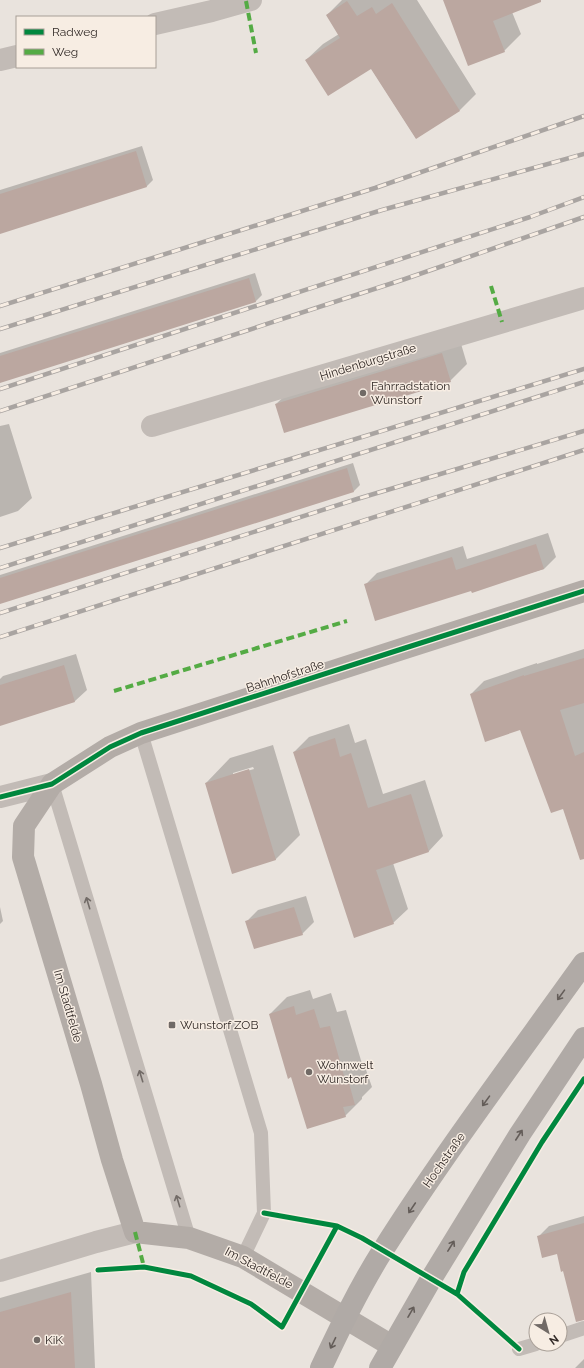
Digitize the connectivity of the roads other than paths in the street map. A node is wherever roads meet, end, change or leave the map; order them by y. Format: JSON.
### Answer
{"nodes":[{"id":1,"x":251,"y":0,"type":"edge"},
{"id":2,"x":156,"y":24,"type":"edge"},
{"id":3,"x":16,"y":56,"type":"edge"},
{"id":4,"x":0,"y":60,"type":"edge"},
{"id":5,"x":584,"y":298,"type":"edge"},
{"id":6,"x":152,"y":426,"type":"dead end"},
{"id":7,"x":584,"y":592,"type":"edge"},
{"id":8,"x":141,"y":733,"type":"junction"},
{"id":9,"x":52,"y":784,"type":"junction"},
{"id":10,"x":0,"y":797,"type":"edge"},
{"id":11,"x":584,"y":963,"type":"edge"},
{"id":12,"x":584,"y":1038,"type":"edge"},
{"id":13,"x":135,"y":1232,"type":"junction"},
{"id":14,"x":189,"y":1238,"type":"junction"},
{"id":15,"x":243,"y":1257,"type":"junction"},
{"id":16,"x":0,"y":1271,"type":"edge"},
{"id":17,"x":345,"y":1318,"type":"junction"},
{"id":18,"x":584,"y":1328,"type":"edge"},
{"id":19,"x":568,"y":1333,"type":"edge"},
{"id":20,"x":392,"y":1346,"type":"junction"},
{"id":21,"x":528,"y":1346,"type":"edge"},
{"id":22,"x":519,"y":1349,"type":"dead end"},
{"id":23,"x":321,"y":1368,"type":"edge"},
{"id":24,"x":380,"y":1368,"type":"edge"}],
"edges":[{"from":1,"to":2,"type":"street"},
{"from":3,"to":4,"type":"street"},
{"from":5,"to":6,"type":"street","name":"Hindenburgstraße"},
{"from":7,"to":8,"type":"street","name":"Bahnhofstraße"},
{"from":8,"to":9,"type":"street","name":"Bahnhofstraße"},
{"from":8,"to":15,"type":"lane"},
{"from":9,"to":10,"type":"street","name":"Bahnhofstraße"},
{"from":9,"to":13,"type":"street","name":"Im Stadtfelde"},
{"from":14,"to":9,"type":"lane","one_way":true},
{"from":11,"to":17,"type":"main road","name":"Hochstraße","one_way":true},
{"from":20,"to":12,"type":"main road","one_way":true},
{"from":13,"to":14,"type":"street","name":"Im Stadtfelde"},
{"from":13,"to":16,"type":"street","name":"Im Stadtfelde"},
{"from":14,"to":15,"type":"street","name":"Im Stadtfelde"},
{"from":15,"to":17,"type":"street","name":"Im Stadtfelde"},
{"from":17,"to":20,"type":"street","name":"Im Stadtfelde"},
{"from":17,"to":23,"type":"main road","name":"Hochstraße","one_way":true},
{"from":18,"to":19,"type":"lane"},
{"from":20,"to":24,"type":"main road"},
{"from":21,"to":22,"type":"lane"}]}
